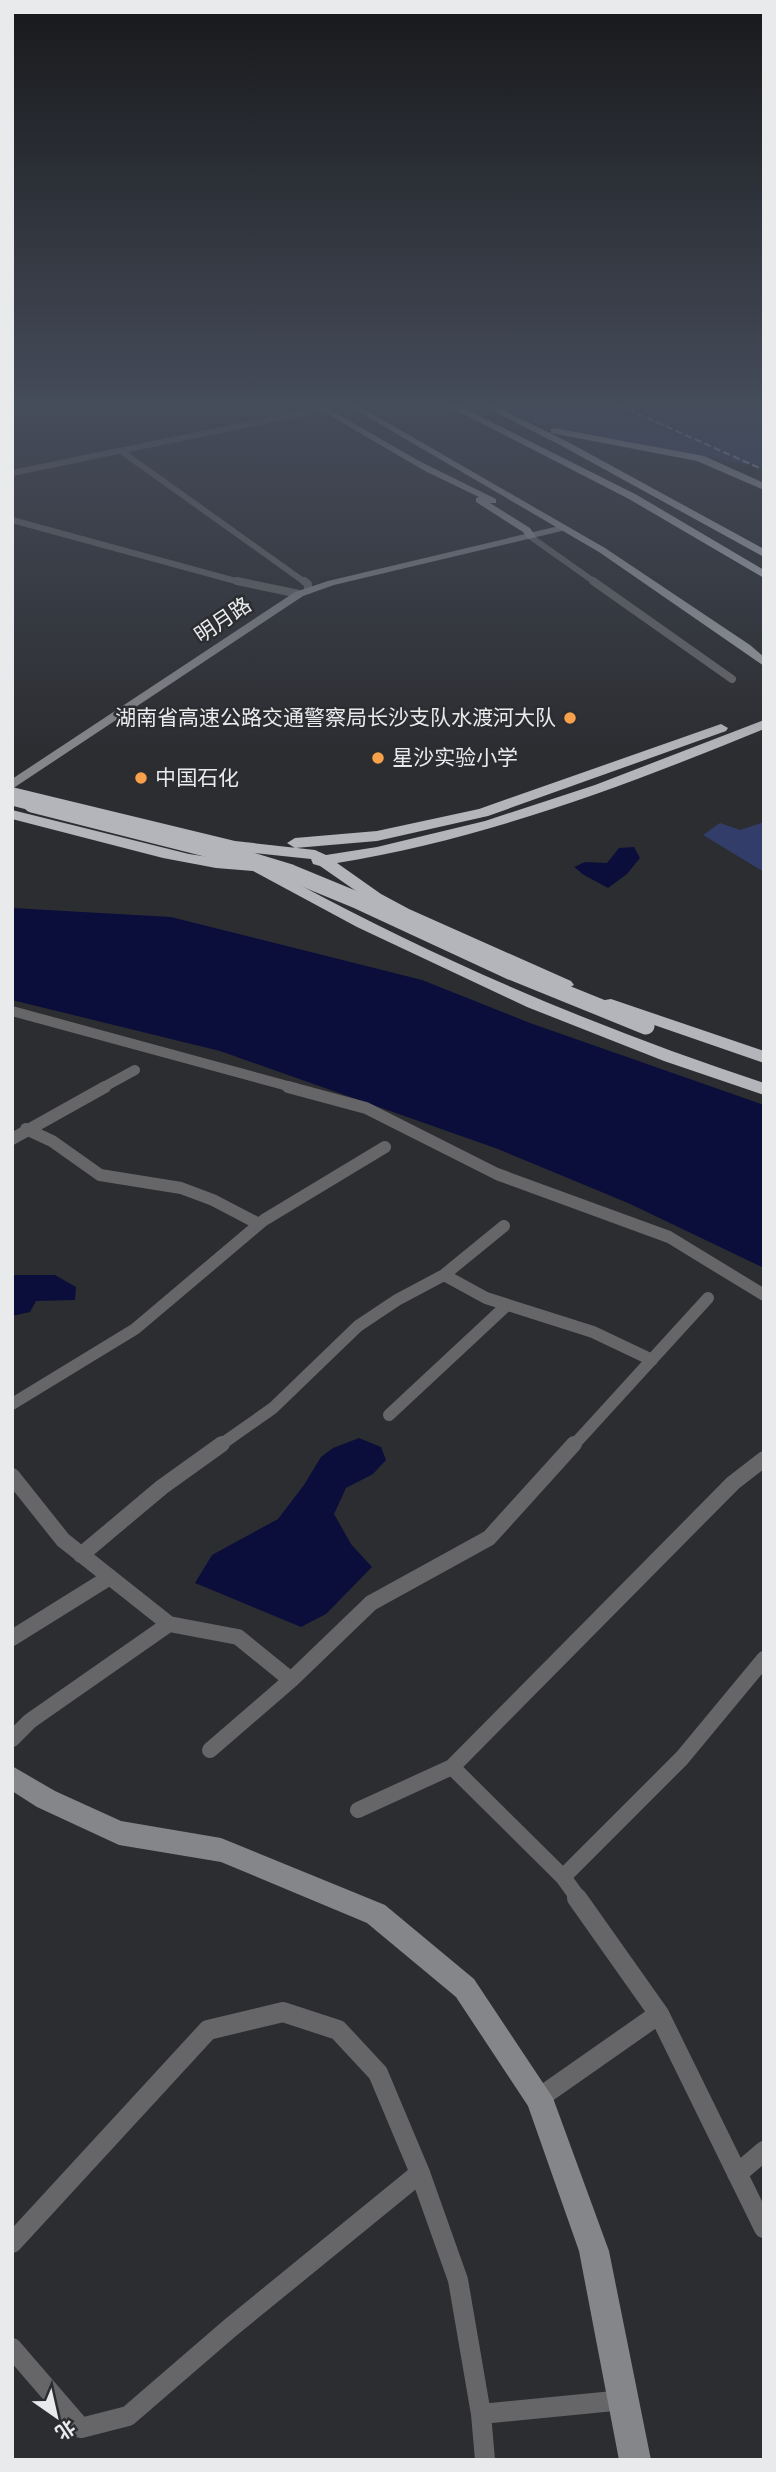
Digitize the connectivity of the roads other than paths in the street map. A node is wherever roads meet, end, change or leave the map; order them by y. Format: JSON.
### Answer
{"nodes":[{"id":1,"x":13,"y":520,"type":"edge"},
{"id":2,"x":211,"y":520,"type":"edge"},
{"id":3,"x":509,"y":520,"type":"edge"},
{"id":4,"x":539,"y":520,"type":"edge"},
{"id":5,"x":542,"y":520,"type":"edge"},
{"id":6,"x":672,"y":520,"type":"edge"},
{"id":7,"x":677,"y":520,"type":"edge"},
{"id":8,"x":694,"y":520,"type":"edge"},
{"id":9,"x":704,"y":520,"type":"edge"},
{"id":10,"x":717,"y":520,"type":"edge"},
{"id":11,"x":724,"y":520,"type":"edge"},
{"id":12,"x":553,"y":527,"type":"junction"},
{"id":13,"x":529,"y":533,"type":"junction"},
{"id":14,"x":764,"y":546,"type":"edge"},
{"id":15,"x":764,"y":553,"type":"edge"},
{"id":16,"x":752,"y":560,"type":"junction"},
{"id":17,"x":764,"y":568,"type":"edge"},
{"id":18,"x":764,"y":575,"type":"edge"},
{"id":19,"x":301,"y":590,"type":"junction"},
{"id":20,"x":760,"y":664,"type":"edge"},
{"id":21,"x":732,"y":679,"type":"dead end"},
{"id":22,"x":764,"y":710,"type":"edge"},
{"id":23,"x":764,"y":716,"type":"edge"},
{"id":24,"x":764,"y":724,"type":"edge"},
{"id":25,"x":730,"y":731,"type":"junction"},
{"id":26,"x":764,"y":731,"type":"edge"},
{"id":27,"x":12,"y":776,"type":"edge"},
{"id":28,"x":12,"y":785,"type":"edge"},
{"id":29,"x":12,"y":791,"type":"edge"},
{"id":30,"x":12,"y":799,"type":"edge"},
{"id":31,"x":12,"y":807,"type":"edge"},
{"id":32,"x":12,"y":814,"type":"edge"},
{"id":33,"x":205,"y":838,"type":"junction"},
{"id":34,"x":385,"y":851,"type":"junction"},
{"id":35,"x":324,"y":860,"type":"junction"},
{"id":36,"x":257,"y":867,"type":"junction"},
{"id":37,"x":375,"y":897,"type":"junction"},
{"id":38,"x":12,"y":1011,"type":"edge"},
{"id":39,"x":641,"y":1030,"type":"junction"},
{"id":40,"x":764,"y":1057,"type":"edge"},
{"id":41,"x":764,"y":1066,"type":"edge"},
{"id":42,"x":135,"y":1070,"type":"dead end"},
{"id":43,"x":764,"y":1077,"type":"edge"},
{"id":44,"x":764,"y":1089,"type":"edge"},
{"id":45,"x":26,"y":1129,"type":"junction"},
{"id":46,"x":12,"y":1139,"type":"edge"},
{"id":47,"x":385,"y":1147,"type":"dead end"},
{"id":48,"x":259,"y":1224,"type":"junction"},
{"id":49,"x":504,"y":1226,"type":"dead end"},
{"id":50,"x":444,"y":1275,"type":"junction"},
{"id":51,"x":764,"y":1295,"type":"edge"},
{"id":52,"x":708,"y":1298,"type":"dead end"},
{"id":53,"x":506,"y":1306,"type":"junction"},
{"id":54,"x":652,"y":1360,"type":"junction"},
{"id":55,"x":12,"y":1404,"type":"edge"},
{"id":56,"x":389,"y":1415,"type":"dead end"},
{"id":57,"x":764,"y":1459,"type":"edge"},
{"id":58,"x":12,"y":1476,"type":"edge"},
{"id":59,"x":81,"y":1555,"type":"junction"},
{"id":60,"x":110,"y":1577,"type":"junction"},
{"id":61,"x":169,"y":1624,"type":"junction"},
{"id":62,"x":12,"y":1638,"type":"edge"},
{"id":63,"x":764,"y":1660,"type":"edge"},
{"id":64,"x":291,"y":1680,"type":"junction"},
{"id":65,"x":12,"y":1739,"type":"edge"},
{"id":66,"x":210,"y":1750,"type":"dead end"},
{"id":67,"x":452,"y":1767,"type":"junction"},
{"id":68,"x":12,"y":1777,"type":"edge"},
{"id":69,"x":358,"y":1811,"type":"dead end"},
{"id":70,"x":563,"y":1877,"type":"junction"},
{"id":71,"x":659,"y":2014,"type":"junction"},
{"id":72,"x":539,"y":2098,"type":"junction"},
{"id":73,"x":764,"y":2151,"type":"edge"},
{"id":74,"x":420,"y":2173,"type":"junction"},
{"id":75,"x":737,"y":2174,"type":"junction"},
{"id":76,"x":764,"y":2228,"type":"edge"},
{"id":77,"x":12,"y":2243,"type":"edge"},
{"id":78,"x":12,"y":2348,"type":"edge"},
{"id":79,"x":625,"y":2400,"type":"junction"},
{"id":80,"x":481,"y":2414,"type":"junction"},
{"id":81,"x":485,"y":2460,"type":"edge"},
{"id":82,"x":635,"y":2460,"type":"edge"}],
"edges":[{"from":1,"to":19,"type":"street"},
{"from":2,"to":19,"type":"street"},
{"from":3,"to":13,"type":"main road"},
{"from":4,"to":12,"type":"main road"},
{"from":5,"to":12,"type":"main road"},
{"from":6,"to":18,"type":"highway"},
{"from":7,"to":16,"type":"highway"},
{"from":8,"to":16,"type":"highway"},
{"from":9,"to":15,"type":"highway"},
{"from":10,"to":15,"type":"highway"},
{"from":11,"to":14,"type":"highway"},
{"from":12,"to":13,"type":"street","name":"明月路"},
{"from":12,"to":20,"type":"main road"},
{"from":13,"to":19,"type":"street","name":"明月路"},
{"from":13,"to":21,"type":"street"},
{"from":16,"to":17,"type":"highway"},
{"from":19,"to":27,"type":"street","name":"明月路"},
{"from":19,"to":28,"type":"street","name":"明月路"},
{"from":22,"to":25,"type":"highway"},
{"from":23,"to":25,"type":"highway"},
{"from":24,"to":25,"type":"highway"},
{"from":25,"to":26,"type":"highway"},
{"from":25,"to":33,"type":"highway"},
{"from":25,"to":34,"type":"highway"},
{"from":29,"to":33,"type":"highway"},
{"from":30,"to":39,"type":"highway","bridge":true},
{"from":31,"to":39,"type":"highway"},
{"from":32,"to":36,"type":"highway"},
{"from":33,"to":35,"type":"highway"},
{"from":34,"to":35,"type":"highway"},
{"from":34,"to":37,"type":"highway"},
{"from":35,"to":36,"type":"highway"},
{"from":35,"to":37,"type":"highway"},
{"from":36,"to":44,"type":"highway"},
{"from":37,"to":40,"type":"highway"},
{"from":38,"to":51,"type":"street"},
{"from":39,"to":41,"type":"highway"},
{"from":39,"to":43,"type":"highway"},
{"from":42,"to":45,"type":"street"},
{"from":45,"to":46,"type":"street"},
{"from":45,"to":48,"type":"street"},
{"from":47,"to":48,"type":"street"},
{"from":48,"to":55,"type":"street"},
{"from":49,"to":50,"type":"street"},
{"from":50,"to":53,"type":"street"},
{"from":50,"to":59,"type":"street"},
{"from":52,"to":54,"type":"street"},
{"from":53,"to":54,"type":"street"},
{"from":53,"to":56,"type":"street"},
{"from":54,"to":64,"type":"street"},
{"from":57,"to":67,"type":"street"},
{"from":58,"to":59,"type":"street"},
{"from":59,"to":60,"type":"street"},
{"from":60,"to":61,"type":"street"},
{"from":60,"to":62,"type":"street"},
{"from":61,"to":64,"type":"street"},
{"from":61,"to":65,"type":"street"},
{"from":63,"to":70,"type":"street"},
{"from":64,"to":66,"type":"street"},
{"from":67,"to":69,"type":"street"},
{"from":67,"to":70,"type":"street"},
{"from":68,"to":72,"type":"street"},
{"from":70,"to":71,"type":"street"},
{"from":71,"to":72,"type":"street"},
{"from":71,"to":75,"type":"street"},
{"from":72,"to":79,"type":"street"},
{"from":73,"to":75,"type":"street"},
{"from":74,"to":77,"type":"street"},
{"from":74,"to":78,"type":"street"},
{"from":74,"to":80,"type":"street"},
{"from":75,"to":76,"type":"street"},
{"from":79,"to":80,"type":"street"},
{"from":79,"to":82,"type":"street"},
{"from":80,"to":81,"type":"street"}]}
